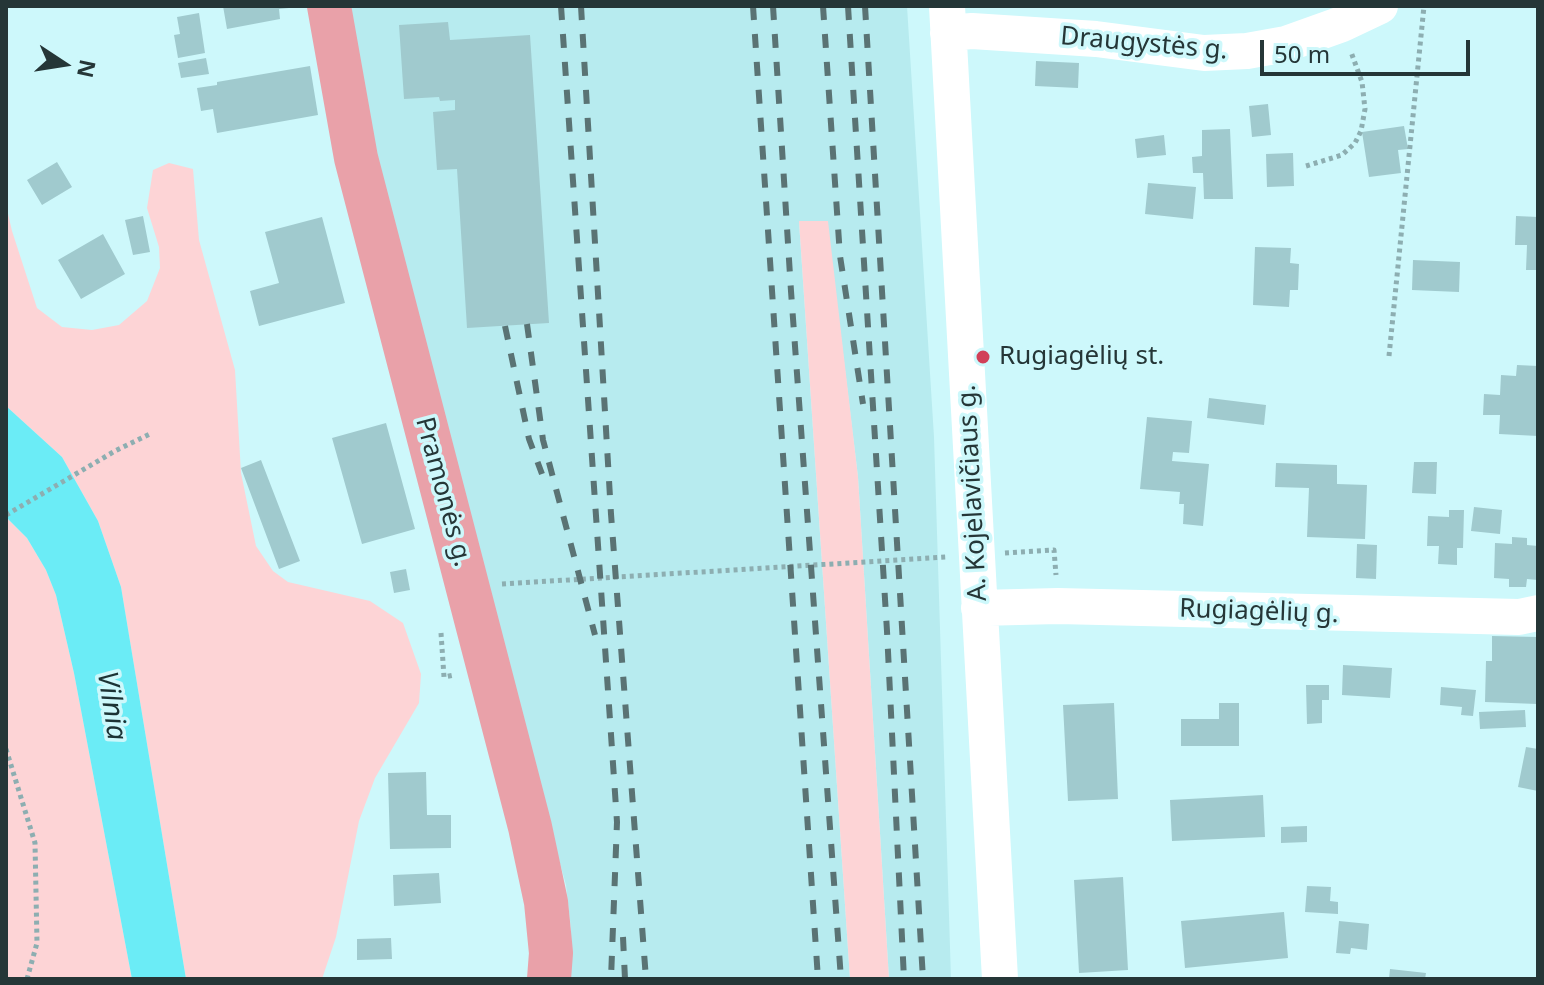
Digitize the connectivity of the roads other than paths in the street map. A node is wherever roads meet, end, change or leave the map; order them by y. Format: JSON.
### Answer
{"nodes":[{"id":1,"x":329,"y":6,"type":"edge"},
{"id":2,"x":1380,"y":6,"type":"edge"},
{"id":3,"x":948,"y":20,"type":"edge"},
{"id":4,"x":979,"y":608,"type":"junction"},
{"id":5,"x":1538,"y":613,"type":"edge"},
{"id":6,"x":549,"y":979,"type":"edge"},
{"id":7,"x":1000,"y":979,"type":"edge"}],
"edges":[{"from":1,"to":6,"type":"main road","name":"Pramonės g."},
{"from":2,"to":3,"type":"street","name":"Draugystės g."},
{"from":3,"to":4,"type":"street","name":"A. Kojelavičiaus g."},
{"from":4,"to":5,"type":"street","name":"Rugiagėlių g."},
{"from":4,"to":7,"type":"street","name":"A. Kojelavičiaus g."}]}
